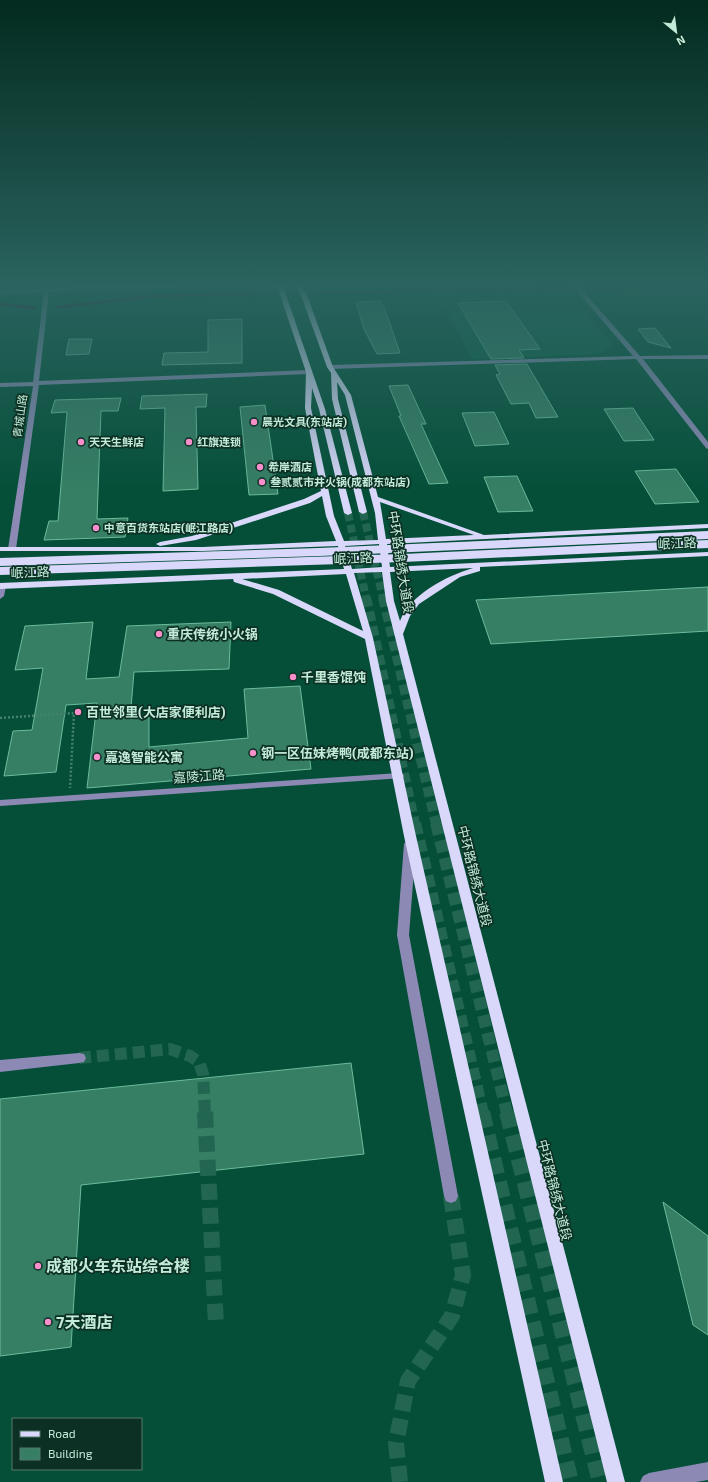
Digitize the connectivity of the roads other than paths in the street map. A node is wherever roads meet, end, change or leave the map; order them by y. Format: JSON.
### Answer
{"nodes":[{"id":1,"x":39,"y":352,"type":"edge"},
{"id":2,"x":302,"y":352,"type":"edge"},
{"id":3,"x":325,"y":352,"type":"edge"},
{"id":4,"x":633,"y":352,"type":"edge"},
{"id":5,"x":708,"y":357,"type":"edge"},
{"id":6,"x":639,"y":359,"type":"junction"},
{"id":7,"x":708,"y":361,"type":"edge"},
{"id":8,"x":331,"y":370,"type":"junction"},
{"id":9,"x":309,"y":372,"type":"junction"},
{"id":10,"x":36,"y":383,"type":"junction"},
{"id":11,"x":0,"y":385,"type":"edge"},
{"id":12,"x":708,"y":447,"type":"edge"},
{"id":13,"x":325,"y":492,"type":"junction"},
{"id":14,"x":375,"y":498,"type":"junction"},
{"id":15,"x":348,"y":512,"type":"tunnel mouth"},
{"id":16,"x":363,"y":512,"type":"tunnel mouth"},
{"id":17,"x":708,"y":526,"type":"edge"},
{"id":18,"x":708,"y":535,"type":"edge"},
{"id":19,"x":488,"y":537,"type":"junction"},
{"id":20,"x":383,"y":542,"type":"junction"},
{"id":21,"x":341,"y":544,"type":"junction"},
{"id":22,"x":708,"y":544,"type":"edge"},
{"id":23,"x":0,"y":549,"type":"edge"},
{"id":24,"x":12,"y":549,"type":"junction"},
{"id":25,"x":132,"y":549,"type":"junction"},
{"id":26,"x":708,"y":554,"type":"edge"},
{"id":27,"x":0,"y":562,"type":"edge"},
{"id":28,"x":504,"y":564,"type":"junction"},
{"id":29,"x":387,"y":570,"type":"junction"},
{"id":30,"x":0,"y":571,"type":"edge"},
{"id":31,"x":350,"y":571,"type":"junction"},
{"id":32,"x":228,"y":577,"type":"junction"},
{"id":33,"x":1,"y":586,"type":"edge"},
{"id":34,"x":0,"y":596,"type":"edge"},
{"id":35,"x":399,"y":633,"type":"junction"},
{"id":36,"x":369,"y":638,"type":"junction"},
{"id":37,"x":399,"y":776,"type":"junction"},
{"id":38,"x":0,"y":804,"type":"edge"},
{"id":39,"x":410,"y":836,"type":"junction"},
{"id":40,"x":79,"y":1058,"type":"tunnel mouth"},
{"id":41,"x":0,"y":1066,"type":"edge"},
{"id":42,"x":452,"y":1196,"type":"tunnel mouth"},
{"id":43,"x":708,"y":1471,"type":"edge"},
{"id":44,"x":554,"y":1482,"type":"edge"},
{"id":45,"x":616,"y":1482,"type":"edge"},
{"id":46,"x":649,"y":1482,"type":"edge"}],
"edges":[{"from":1,"to":10,"type":"street","name":"青城山路"},
{"from":2,"to":9,"type":"main road"},
{"from":3,"to":8,"type":"main road","name":"中环路锦绣大道段"},
{"from":4,"to":6,"type":"street"},
{"from":5,"to":6,"type":"street"},
{"from":6,"to":7,"type":"street"},
{"from":6,"to":8,"type":"street"},
{"from":6,"to":12,"type":"street"},
{"from":8,"to":14,"type":"main road","name":"中环路锦绣大道段"},
{"from":8,"to":16,"type":"main road"},
{"from":9,"to":10,"type":"street"},
{"from":9,"to":13,"type":"main road"},
{"from":9,"to":15,"type":"main road"},
{"from":10,"to":11,"type":"street"},
{"from":10,"to":24,"type":"street","name":"青城山路"},
{"from":13,"to":21,"type":"main road"},
{"from":13,"to":25,"type":"main road"},
{"from":14,"to":19,"type":"main road"},
{"from":14,"to":20,"type":"main road","name":"中环路锦绣大道段"},
{"from":17,"to":19,"type":"main road","name":"岷江路"},
{"from":18,"to":27,"type":"main road","name":"岷江路","bridge":true},
{"from":19,"to":20,"type":"main road","name":"岷江路"},
{"from":20,"to":21,"type":"main road","name":"岷江路"},
{"from":20,"to":29,"type":"main road","name":"中环路锦绣大道段"},
{"from":21,"to":25,"type":"main road","name":"岷江路"},
{"from":21,"to":31,"type":"main road"},
{"from":22,"to":30,"type":"main road","name":"岷江路","bridge":true},
{"from":23,"to":24,"type":"main road","name":"岷江路"},
{"from":24,"to":25,"type":"main road","name":"岷江路"},
{"from":26,"to":28,"type":"main road","name":"岷江路"},
{"from":28,"to":29,"type":"main road","name":"岷江路"},
{"from":28,"to":35,"type":"main road"},
{"from":29,"to":31,"type":"main road","name":"岷江路"},
{"from":29,"to":35,"type":"main road","name":"中环路锦绣大道段"},
{"from":31,"to":32,"type":"main road","name":"岷江路"},
{"from":31,"to":36,"type":"main road"},
{"from":32,"to":33,"type":"main road","name":"岷江路"},
{"from":32,"to":36,"type":"main road"},
{"from":33,"to":34,"type":"street"},
{"from":35,"to":45,"type":"main road","name":"中环路锦绣大道段"},
{"from":36,"to":37,"type":"main road"},
{"from":37,"to":38,"type":"street","name":"嘉陵江路"},
{"from":37,"to":39,"type":"main road"},
{"from":39,"to":42,"type":"street"},
{"from":39,"to":44,"type":"main road"},
{"from":40,"to":41,"type":"street"},
{"from":43,"to":46,"type":"street"}]}
